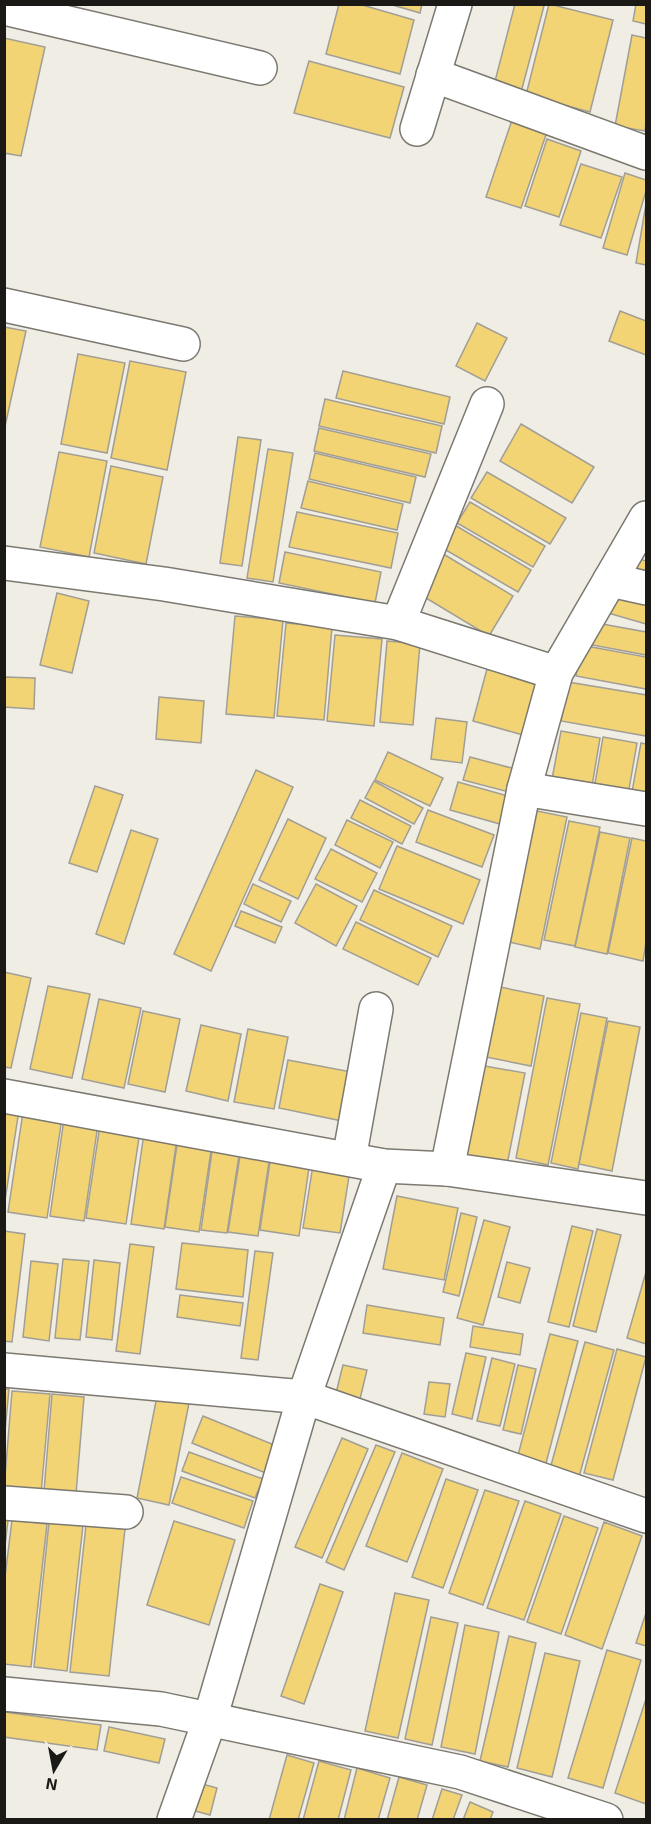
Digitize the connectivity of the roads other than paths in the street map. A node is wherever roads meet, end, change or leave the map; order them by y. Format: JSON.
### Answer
{"nodes":[{"id":1,"x":455,"y":4,"type":"edge"},
{"id":2,"x":4,"y":8,"type":"edge"},
{"id":3,"x":260,"y":68,"type":"dead end"},
{"id":4,"x":433,"y":75,"type":"junction"},
{"id":5,"x":417,"y":129,"type":"dead end"},
{"id":6,"x":646,"y":153,"type":"edge"},
{"id":7,"x":4,"y":305,"type":"edge"},
{"id":8,"x":183,"y":344,"type":"dead end"},
{"id":9,"x":487,"y":404,"type":"dead end"},
{"id":10,"x":646,"y":518,"type":"edge"},
{"id":11,"x":4,"y":563,"type":"edge"},
{"id":12,"x":610,"y":580,"type":"junction"},
{"id":13,"x":646,"y":588,"type":"edge"},
{"id":14,"x":398,"y":623,"type":"junction"},
{"id":15,"x":556,"y":673,"type":"junction"},
{"id":16,"x":524,"y":789,"type":"junction"},
{"id":17,"x":646,"y":809,"type":"edge"},
{"id":18,"x":376,"y":1009,"type":"dead end"},
{"id":19,"x":4,"y":1095,"type":"edge"},
{"id":20,"x":349,"y":1159,"type":"junction"},
{"id":21,"x":384,"y":1166,"type":"junction"},
{"id":22,"x":447,"y":1169,"type":"junction"},
{"id":23,"x":646,"y":1198,"type":"edge"},
{"id":24,"x":4,"y":1370,"type":"edge"},
{"id":25,"x":304,"y":1396,"type":"junction"},
{"id":26,"x":4,"y":1503,"type":"edge"},
{"id":27,"x":126,"y":1512,"type":"dead end"},
{"id":28,"x":646,"y":1516,"type":"edge"},
{"id":29,"x":4,"y":1694,"type":"edge"},
{"id":30,"x":210,"y":1719,"type":"junction"},
{"id":31,"x":174,"y":1820,"type":"edge"},
{"id":32,"x":606,"y":1820,"type":"edge"}],
"edges":[{"from":1,"to":4,"type":"street"},
{"from":2,"to":3,"type":"street"},
{"from":4,"to":5,"type":"street"},
{"from":4,"to":6,"type":"street"},
{"from":7,"to":8,"type":"street"},
{"from":9,"to":14,"type":"street"},
{"from":10,"to":12,"type":"street"},
{"from":11,"to":14,"type":"street"},
{"from":12,"to":13,"type":"street"},
{"from":12,"to":15,"type":"street"},
{"from":14,"to":15,"type":"street"},
{"from":15,"to":16,"type":"street"},
{"from":16,"to":17,"type":"street"},
{"from":16,"to":22,"type":"street"},
{"from":18,"to":20,"type":"street"},
{"from":19,"to":20,"type":"street"},
{"from":20,"to":21,"type":"street"},
{"from":21,"to":22,"type":"street"},
{"from":21,"to":25,"type":"street"},
{"from":22,"to":23,"type":"street"},
{"from":24,"to":25,"type":"street"},
{"from":25,"to":28,"type":"street"},
{"from":25,"to":30,"type":"street"},
{"from":26,"to":27,"type":"street"},
{"from":29,"to":30,"type":"street"},
{"from":30,"to":31,"type":"street"},
{"from":30,"to":32,"type":"street"}]}
